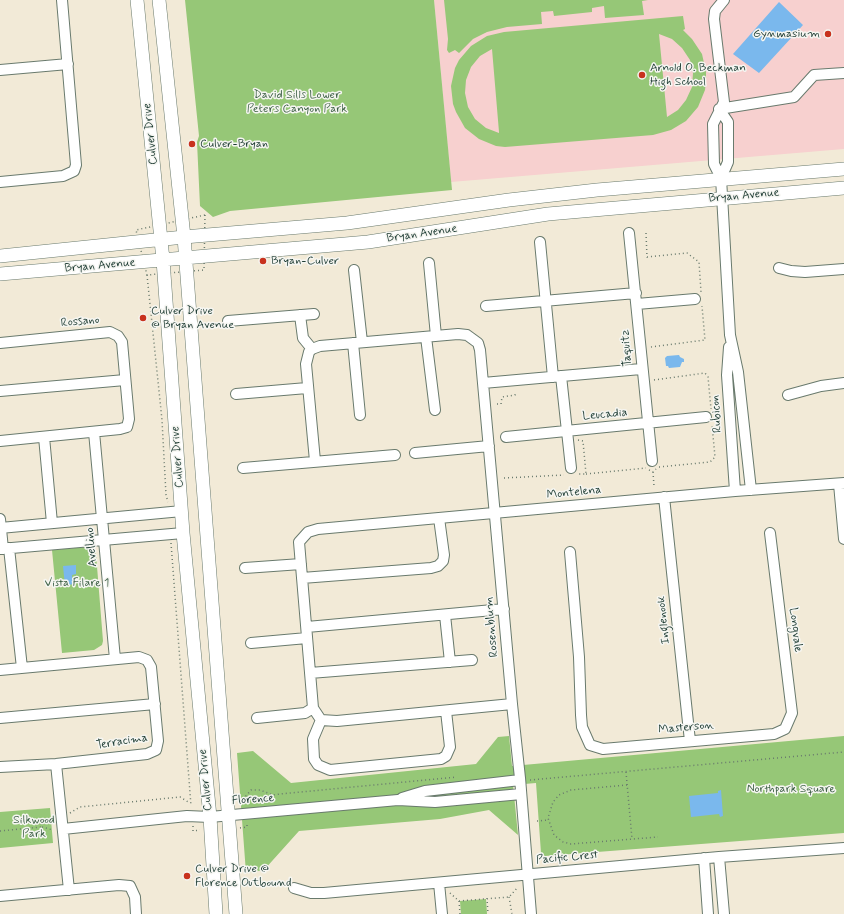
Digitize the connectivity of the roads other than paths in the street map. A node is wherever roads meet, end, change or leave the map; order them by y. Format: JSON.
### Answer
{"nodes":[{"id":1,"x":62,"y":0,"type":"edge"},
{"id":2,"x":137,"y":0,"type":"edge"},
{"id":3,"x":159,"y":0,"type":"edge"},
{"id":4,"x":724,"y":0,"type":"edge"},
{"id":5,"x":68,"y":64,"type":"junction"},
{"id":6,"x":0,"y":70,"type":"edge"},
{"id":7,"x":844,"y":74,"type":"edge"},
{"id":8,"x":719,"y":109,"type":"junction"},
{"id":9,"x":844,"y":169,"type":"edge"},
{"id":10,"x":721,"y":178,"type":"junction"},
{"id":11,"x":0,"y":182,"type":"edge"},
{"id":12,"x":844,"y":188,"type":"edge"},
{"id":13,"x":721,"y":198,"type":"junction"},
{"id":14,"x":630,"y":233,"type":"dead end"},
{"id":15,"x":184,"y":237,"type":"junction"},
{"id":16,"x":161,"y":239,"type":"junction"},
{"id":17,"x":540,"y":242,"type":"dead end"},
{"id":18,"x":0,"y":256,"type":"edge"},
{"id":19,"x":185,"y":258,"type":"junction"},
{"id":20,"x":163,"y":260,"type":"junction"},
{"id":21,"x":429,"y":263,"type":"dead end"},
{"id":22,"x":778,"y":268,"type":"dead end"},
{"id":23,"x":844,"y":269,"type":"edge"},
{"id":24,"x":354,"y":270,"type":"dead end"},
{"id":25,"x":0,"y":274,"type":"edge"},
{"id":26,"x":636,"y":293,"type":"junction"},
{"id":27,"x":699,"y":298,"type":"road end"},
{"id":28,"x":545,"y":301,"type":"junction"},
{"id":29,"x":637,"y":304,"type":"junction"},
{"id":30,"x":486,"y":306,"type":"dead end"},
{"id":31,"x":314,"y":314,"type":"dead end"},
{"id":32,"x":300,"y":315,"type":"junction"},
{"id":33,"x":228,"y":321,"type":"dead end"},
{"id":34,"x":730,"y":335,"type":"junction"},
{"id":35,"x":431,"y":336,"type":"junction"},
{"id":36,"x":0,"y":343,"type":"edge"},
{"id":37,"x":357,"y":343,"type":"junction"},
{"id":38,"x":311,"y":351,"type":"junction"},
{"id":39,"x":641,"y":369,"type":"junction"},
{"id":40,"x":557,"y":377,"type":"junction"},
{"id":41,"x":125,"y":380,"type":"junction"},
{"id":42,"x":483,"y":383,"type":"junction"},
{"id":43,"x":844,"y":384,"type":"edge"},
{"id":44,"x":307,"y":388,"type":"junction"},
{"id":45,"x":0,"y":391,"type":"edge"},
{"id":46,"x":236,"y":394,"type":"dead end"},
{"id":47,"x":788,"y":394,"type":"dead end"},
{"id":48,"x":435,"y":410,"type":"dead end"},
{"id":49,"x":360,"y":415,"type":"dead end"},
{"id":50,"x":710,"y":417,"type":"road end"},
{"id":51,"x":647,"y":424,"type":"junction"},
{"id":52,"x":94,"y":432,"type":"junction"},
{"id":53,"x":570,"y":434,"type":"junction"},
{"id":54,"x":44,"y":437,"type":"junction"},
{"id":55,"x":506,"y":437,"type":"dead end"},
{"id":56,"x":0,"y":441,"type":"edge"},
{"id":57,"x":489,"y":446,"type":"junction"},
{"id":58,"x":415,"y":453,"type":"dead end"},
{"id":59,"x":395,"y":455,"type":"dead end"},
{"id":60,"x":315,"y":461,"type":"junction"},
{"id":61,"x":652,"y":462,"type":"dead end"},
{"id":62,"x":243,"y":468,"type":"dead end"},
{"id":63,"x":570,"y":468,"type":"dead end"},
{"id":64,"x":841,"y":483,"type":"edge"},
{"id":65,"x":751,"y":490,"type":"junction"},
{"id":66,"x":736,"y":491,"type":"junction"},
{"id":67,"x":664,"y":497,"type":"junction"},
{"id":68,"x":182,"y":511,"type":"junction"},
{"id":69,"x":495,"y":514,"type":"junction"},
{"id":70,"x":439,"y":518,"type":"junction"},
{"id":71,"x":103,"y":519,"type":"junction"},
{"id":72,"x":52,"y":523,"type":"junction"},
{"id":73,"x":0,"y":525,"type":"edge"},
{"id":74,"x":183,"y":533,"type":"junction"},
{"id":75,"x":770,"y":533,"type":"dead end"},
{"id":76,"x":844,"y":539,"type":"edge"},
{"id":77,"x":104,"y":540,"type":"junction"},
{"id":78,"x":4,"y":549,"type":"edge"},
{"id":79,"x":570,"y":552,"type":"dead end"},
{"id":80,"x":301,"y":564,"type":"junction"},
{"id":81,"x":245,"y":568,"type":"dead end"},
{"id":82,"x":302,"y":578,"type":"junction"},
{"id":83,"x":504,"y":609,"type":"junction"},
{"id":84,"x":445,"y":614,"type":"junction"},
{"id":85,"x":307,"y":627,"type":"junction"},
{"id":86,"x":307,"y":638,"type":"junction"},
{"id":87,"x":251,"y":643,"type":"dead end"},
{"id":88,"x":115,"y":659,"type":"junction"},
{"id":89,"x":472,"y":660,"type":"dead end"},
{"id":90,"x":450,"y":662,"type":"junction"},
{"id":91,"x":22,"y":668,"type":"junction"},
{"id":92,"x":0,"y":670,"type":"edge"},
{"id":93,"x":310,"y":673,"type":"junction"},
{"id":94,"x":155,"y":704,"type":"junction"},
{"id":95,"x":512,"y":704,"type":"junction"},
{"id":96,"x":313,"y":708,"type":"junction"},
{"id":97,"x":446,"y":711,"type":"junction"},
{"id":98,"x":0,"y":718,"type":"edge"},
{"id":99,"x":257,"y":718,"type":"dead end"},
{"id":100,"x":321,"y":720,"type":"junction"},
{"id":101,"x":785,"y":729,"type":"joint"},
{"id":102,"x":690,"y":741,"type":"junction"},
{"id":103,"x":56,"y":764,"type":"junction"},
{"id":104,"x":0,"y":767,"type":"edge"},
{"id":105,"x":524,"y":780,"type":"junction"},
{"id":106,"x":521,"y":794,"type":"junction"},
{"id":107,"x":398,"y":800,"type":"junction"},
{"id":108,"x":227,"y":815,"type":"junction"},
{"id":109,"x":210,"y":817,"type":"junction"},
{"id":110,"x":59,"y":829,"type":"junction"},
{"id":111,"x":844,"y":848,"type":"edge"},
{"id":112,"x":719,"y":857,"type":"junction"},
{"id":113,"x":704,"y":858,"type":"junction"},
{"id":114,"x":528,"y":875,"type":"junction"},
{"id":115,"x":439,"y":883,"type":"junction"},
{"id":116,"x":294,"y":888,"type":"dead end"},
{"id":117,"x":70,"y":890,"type":"junction"},
{"id":118,"x":0,"y":896,"type":"edge"},
{"id":119,"x":136,"y":914,"type":"edge"},
{"id":120,"x":216,"y":914,"type":"edge"},
{"id":121,"x":236,"y":914,"type":"edge"},
{"id":122,"x":442,"y":914,"type":"edge"},
{"id":123,"x":531,"y":914,"type":"edge"},
{"id":124,"x":708,"y":914,"type":"edge"},
{"id":125,"x":724,"y":914,"type":"edge"}],
"edges":[{"from":1,"to":5,"type":"street"},
{"from":2,"to":16,"type":"main road","name":"Culver Drive"},
{"from":3,"to":15,"type":"main road","name":"Culver Drive"},
{"from":4,"to":8,"type":"street"},
{"from":5,"to":6,"type":"street"},
{"from":5,"to":11,"type":"street"},
{"from":7,"to":8,"type":"street"},
{"from":8,"to":10,"type":"street"},
{"from":8,"to":10,"type":"street"},
{"from":9,"to":10,"type":"main road","name":"Bryan Avenue"},
{"from":10,"to":13,"type":"street","name":"Rubicon"},
{"from":10,"to":15,"type":"main road","name":"Bryan Avenue"},
{"from":12,"to":13,"type":"main road","name":"Bryan Avenue"},
{"from":13,"to":19,"type":"main road","name":"Bryan Avenue"},
{"from":13,"to":34,"type":"street","name":"Rubicon"},
{"from":14,"to":26,"type":"street","name":"Taquitz"},
{"from":15,"to":16,"type":"main road","name":"Bryan Avenue"},
{"from":15,"to":19,"type":"main road","name":"Culver Drive"},
{"from":16,"to":18,"type":"main road","name":"Bryan Avenue"},
{"from":16,"to":20,"type":"main road","name":"Culver Drive"},
{"from":17,"to":28,"type":"street"},
{"from":19,"to":20,"type":"main road","name":"Bryan Avenue"},
{"from":19,"to":108,"type":"main road","name":"Culver Drive"},
{"from":20,"to":25,"type":"main road","name":"Bryan Avenue"},
{"from":20,"to":68,"type":"main road","name":"Culver Drive"},
{"from":21,"to":35,"type":"street"},
{"from":22,"to":23,"type":"street"},
{"from":24,"to":37,"type":"street"},
{"from":26,"to":28,"type":"street"},
{"from":26,"to":29,"type":"street","name":"Taquitz"},
{"from":27,"to":29,"type":"street"},
{"from":28,"to":30,"type":"street"},
{"from":28,"to":40,"type":"street"},
{"from":29,"to":39,"type":"street","name":"Taquitz"},
{"from":31,"to":32,"type":"street"},
{"from":32,"to":33,"type":"street"},
{"from":32,"to":38,"type":"street"},
{"from":34,"to":65,"type":"street","name":"Rubicon"},
{"from":34,"to":66,"type":"street","name":"Rubicon"},
{"from":35,"to":37,"type":"street"},
{"from":35,"to":42,"type":"street","name":"Rosenblum"},
{"from":35,"to":48,"type":"street"},
{"from":36,"to":41,"type":"street","name":"Rossano"},
{"from":37,"to":38,"type":"street"},
{"from":37,"to":49,"type":"street"},
{"from":38,"to":44,"type":"street"},
{"from":39,"to":40,"type":"street"},
{"from":39,"to":51,"type":"street","name":"Taquitz"},
{"from":40,"to":42,"type":"street"},
{"from":40,"to":53,"type":"street"},
{"from":41,"to":45,"type":"street"},
{"from":41,"to":52,"type":"street","name":"Rossano"},
{"from":42,"to":57,"type":"street","name":"Rosenblum"},
{"from":43,"to":47,"type":"street"},
{"from":44,"to":46,"type":"street"},
{"from":44,"to":60,"type":"street"},
{"from":50,"to":51,"type":"street","name":"Leucadia"},
{"from":51,"to":53,"type":"street","name":"Leucadia"},
{"from":51,"to":61,"type":"street","name":"Taquitz"},
{"from":52,"to":54,"type":"street"},
{"from":52,"to":71,"type":"street","name":"Avellino"},
{"from":53,"to":55,"type":"street","name":"Leucadia"},
{"from":53,"to":63,"type":"street"},
{"from":54,"to":56,"type":"street"},
{"from":54,"to":72,"type":"street"},
{"from":57,"to":58,"type":"street"},
{"from":57,"to":69,"type":"street","name":"Rosenblum"},
{"from":59,"to":60,"type":"street"},
{"from":60,"to":62,"type":"street"},
{"from":64,"to":65,"type":"street","name":"Montelena"},
{"from":64,"to":76,"type":"street"},
{"from":65,"to":66,"type":"street","name":"Montelena"},
{"from":66,"to":67,"type":"street","name":"Montelena"},
{"from":67,"to":69,"type":"street","name":"Montelena"},
{"from":67,"to":102,"type":"street","name":"Inglenook"},
{"from":68,"to":71,"type":"street"},
{"from":68,"to":74,"type":"main road","name":"Culver Drive"},
{"from":69,"to":70,"type":"street","name":"Montelena"},
{"from":69,"to":83,"type":"street","name":"Rosenblum"},
{"from":70,"to":80,"type":"street","name":"Montelena"},
{"from":70,"to":82,"type":"street"},
{"from":71,"to":72,"type":"street"},
{"from":71,"to":77,"type":"street","name":"Avellino"},
{"from":72,"to":73,"type":"street"},
{"from":73,"to":78,"type":"street"},
{"from":74,"to":77,"type":"street"},
{"from":74,"to":109,"type":"main road","name":"Culver Drive"},
{"from":75,"to":101,"type":"street","name":"Longvale"},
{"from":77,"to":78,"type":"street"},
{"from":77,"to":88,"type":"street","name":"Avellino"},
{"from":78,"to":91,"type":"street"},
{"from":79,"to":102,"type":"street","name":"Masterson"},
{"from":80,"to":81,"type":"street"},
{"from":80,"to":82,"type":"street"},
{"from":82,"to":85,"type":"street"},
{"from":83,"to":84,"type":"street"},
{"from":83,"to":95,"type":"street","name":"Rosenblum"},
{"from":84,"to":85,"type":"street"},
{"from":84,"to":90,"type":"street"},
{"from":85,"to":86,"type":"street"},
{"from":86,"to":87,"type":"street"},
{"from":86,"to":93,"type":"street"},
{"from":88,"to":91,"type":"street"},
{"from":88,"to":94,"type":"street","name":"Terracima"},
{"from":89,"to":90,"type":"street"},
{"from":90,"to":93,"type":"street"},
{"from":91,"to":92,"type":"street"},
{"from":93,"to":96,"type":"street"},
{"from":94,"to":98,"type":"street"},
{"from":94,"to":103,"type":"street","name":"Terracima"},
{"from":95,"to":97,"type":"street"},
{"from":95,"to":105,"type":"street","name":"Rosenblum"},
{"from":96,"to":99,"type":"street"},
{"from":96,"to":100,"type":"street"},
{"from":97,"to":100,"type":"street"},
{"from":97,"to":100,"type":"street"},
{"from":101,"to":102,"type":"street","name":"Masterson"},
{"from":103,"to":104,"type":"street","name":"Terracima"},
{"from":103,"to":110,"type":"street"},
{"from":105,"to":106,"type":"street","name":"Rosenblum"},
{"from":105,"to":107,"type":"street","name":"Florence"},
{"from":106,"to":107,"type":"street","name":"Florence"},
{"from":106,"to":114,"type":"street","name":"Rosenblum"},
{"from":107,"to":108,"type":"street","name":"Florence"},
{"from":108,"to":109,"type":"street","name":"Florence"},
{"from":108,"to":121,"type":"main road","name":"Culver Drive"},
{"from":109,"to":110,"type":"street","name":"Florence"},
{"from":109,"to":120,"type":"main road","name":"Culver Drive"},
{"from":110,"to":117,"type":"street"},
{"from":111,"to":112,"type":"street","name":"Pacific Crest"},
{"from":112,"to":113,"type":"street","name":"Pacific Crest"},
{"from":112,"to":125,"type":"street"},
{"from":113,"to":114,"type":"street","name":"Pacific Crest"},
{"from":113,"to":124,"type":"street"},
{"from":114,"to":115,"type":"street","name":"Pacific Crest"},
{"from":114,"to":123,"type":"street","name":"Rosenblum"},
{"from":115,"to":116,"type":"street","name":"Pacific Crest"},
{"from":115,"to":122,"type":"street"},
{"from":117,"to":118,"type":"street"},
{"from":117,"to":119,"type":"street"}]}
